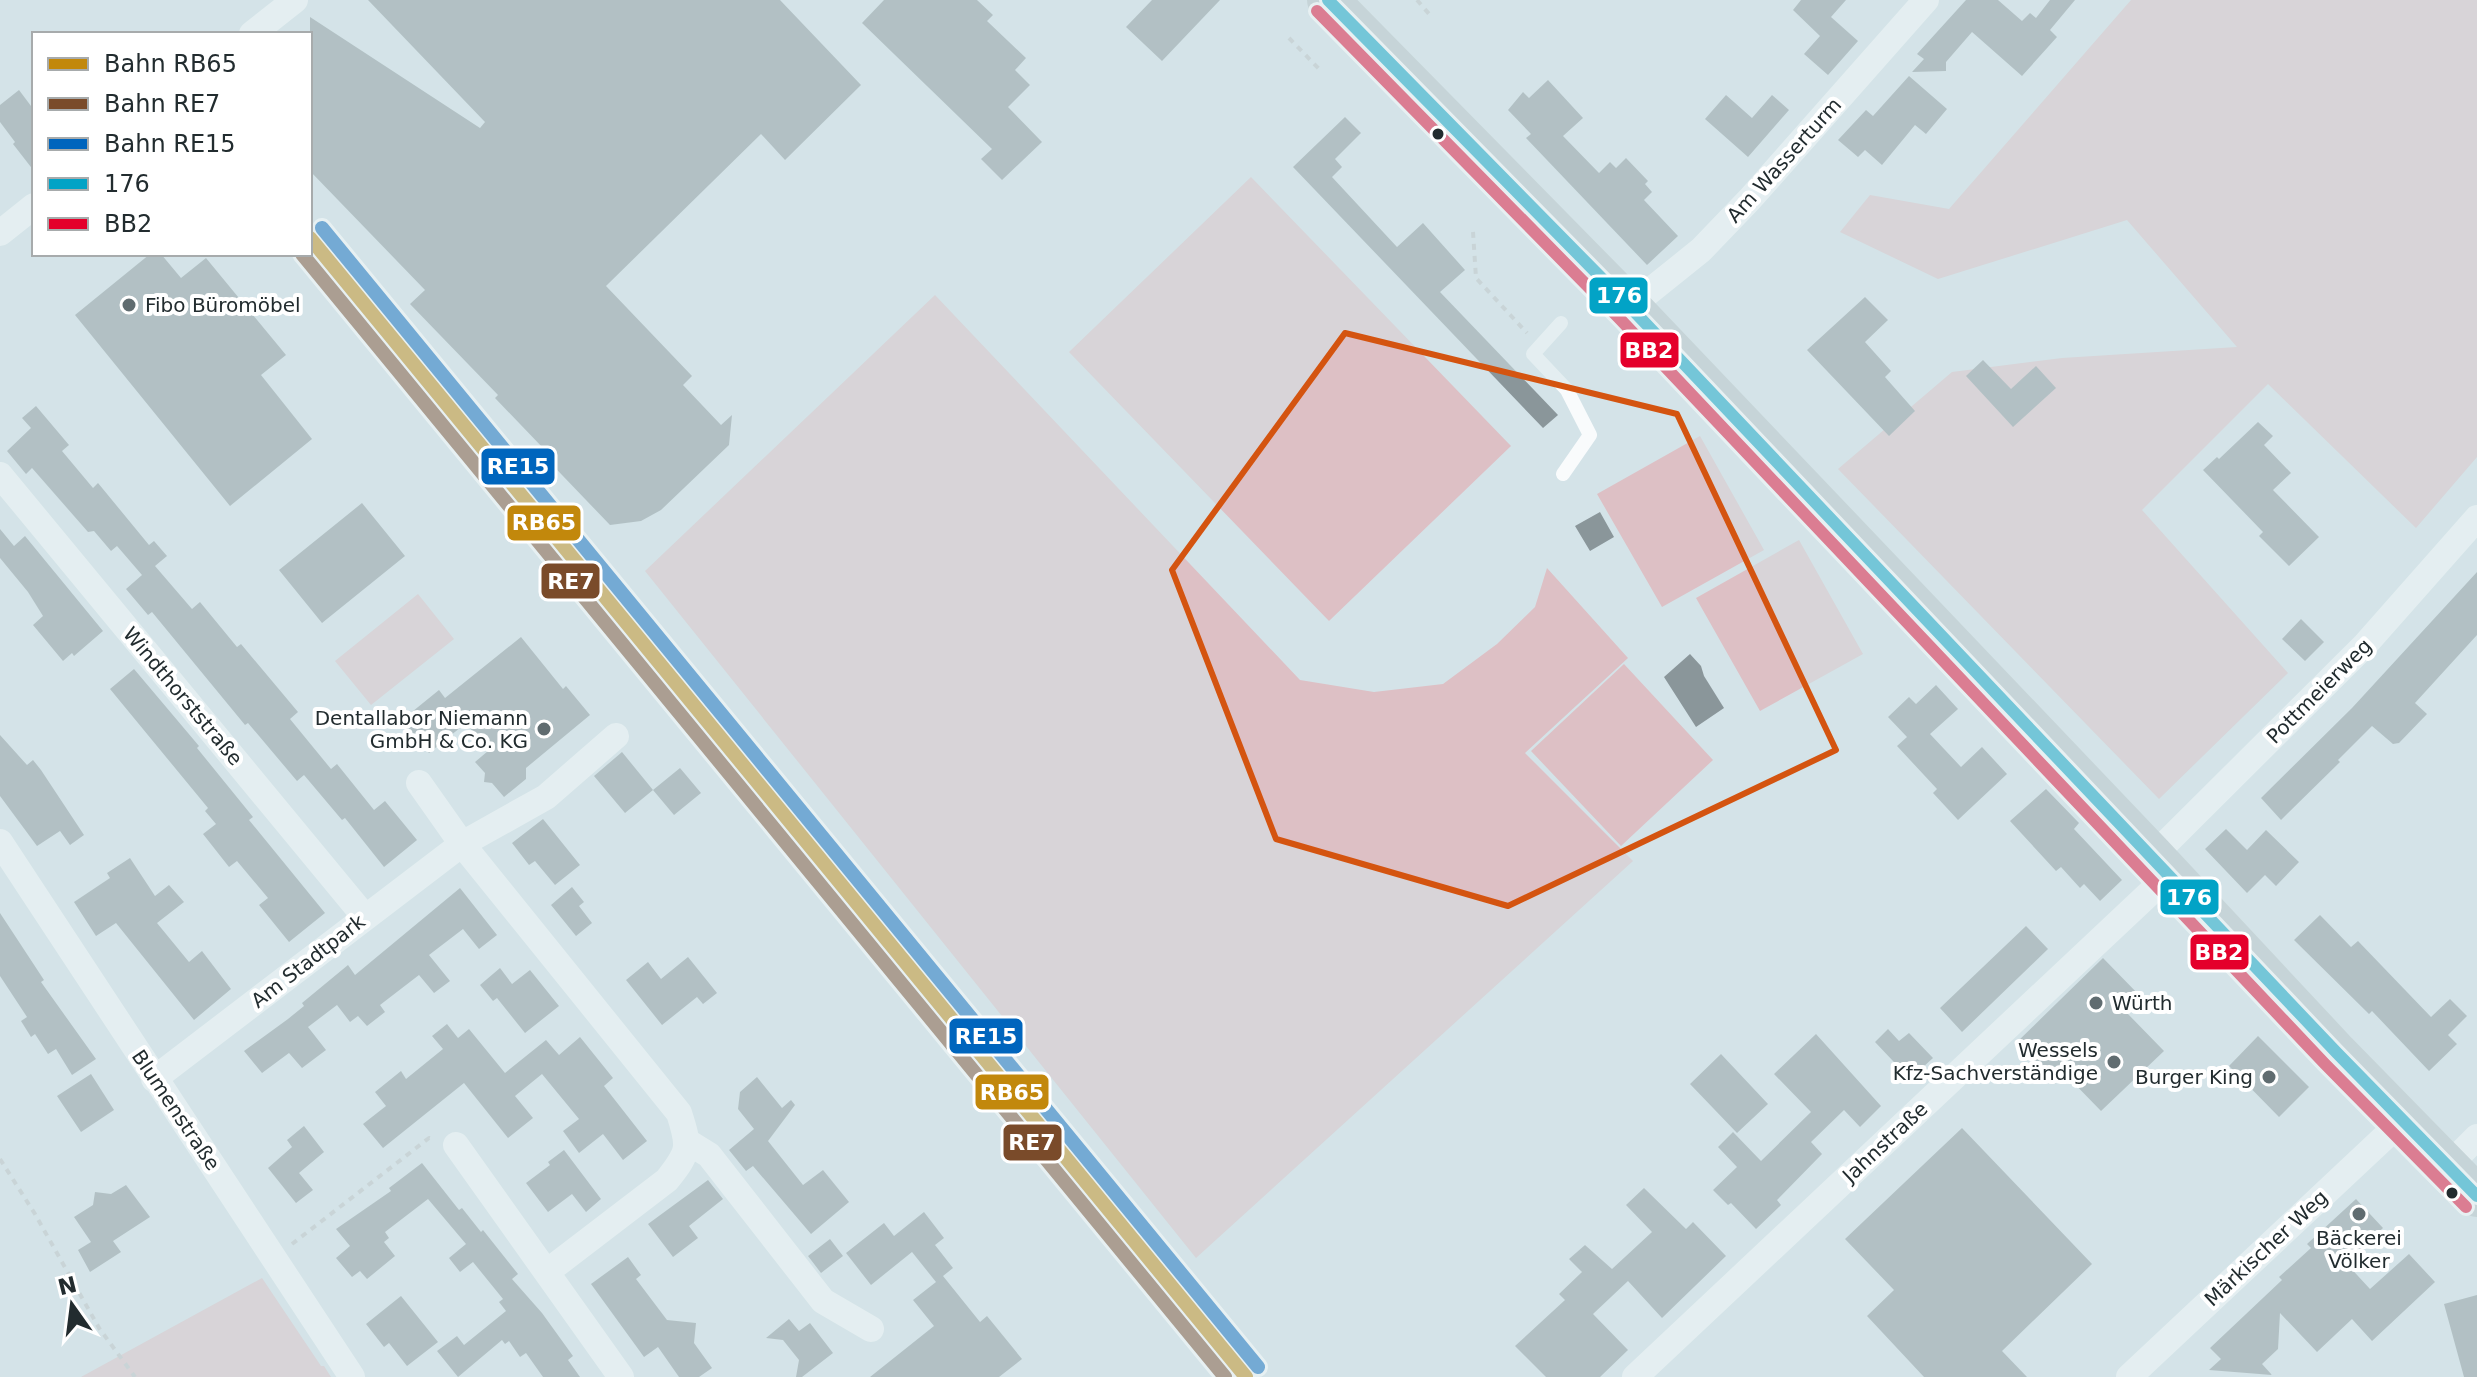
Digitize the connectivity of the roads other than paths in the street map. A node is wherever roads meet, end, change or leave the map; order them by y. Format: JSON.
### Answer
{"nodes":[{"id":1,"x":295,"y":0,"type":"edge"},
{"id":2,"x":1328,"y":0,"type":"edge"},
{"id":3,"x":1926,"y":0,"type":"edge"},
{"id":4,"x":255,"y":32,"type":"edge"},
{"id":5,"x":32,"y":207,"type":"edge"},
{"id":6,"x":4,"y":223,"type":"edge"},
{"id":7,"x":1630,"y":307,"type":"junction"},
{"id":8,"x":1561,"y":323,"type":"dead end"},
{"id":9,"x":1563,"y":474,"type":"dead end"},
{"id":10,"x":0,"y":475,"type":"edge"},
{"id":11,"x":2477,"y":518,"type":"edge"},
{"id":12,"x":616,"y":736,"type":"dead end"},
{"id":13,"x":419,"y":783,"type":"dead end"},
{"id":14,"x":0,"y":842,"type":"edge"},
{"id":15,"x":462,"y":844,"type":"junction"},
{"id":16,"x":2162,"y":865,"type":"junction"},
{"id":17,"x":365,"y":917,"type":"junction"},
{"id":18,"x":154,"y":1079,"type":"junction"},
{"id":19,"x":2404,"y":1119,"type":"junction"},
{"id":20,"x":2477,"y":1137,"type":"edge"},
{"id":21,"x":688,"y":1142,"type":"junction"},
{"id":22,"x":456,"y":1145,"type":"road end"},
{"id":23,"x":2448,"y":1166,"type":"junction"},
{"id":24,"x":2477,"y":1196,"type":"edge"},
{"id":25,"x":548,"y":1271,"type":"junction"},
{"id":26,"x":871,"y":1329,"type":"dead end"},
{"id":27,"x":352,"y":1377,"type":"edge"},
{"id":28,"x":621,"y":1377,"type":"edge"},
{"id":29,"x":1635,"y":1377,"type":"edge"},
{"id":30,"x":2129,"y":1377,"type":"edge"}],
"edges":[{"from":1,"to":4,"type":"street"},
{"from":2,"to":7,"type":"main road"},
{"from":3,"to":7,"type":"street","name":"Am Wasserturm"},
{"from":5,"to":6,"type":"street"},
{"from":7,"to":16,"type":"main road"},
{"from":8,"to":9,"type":"lane"},
{"from":10,"to":17,"type":"street","name":"Windthorststraße"},
{"from":11,"to":16,"type":"street","name":"Pottmeierweg"},
{"from":12,"to":15,"type":"street","name":"Am Stadtpark"},
{"from":13,"to":15,"type":"street"},
{"from":14,"to":18,"type":"street","name":"Blumenstraße"},
{"from":15,"to":17,"type":"street","name":"Am Stadtpark"},
{"from":15,"to":21,"type":"street"},
{"from":16,"to":19,"type":"main road"},
{"from":16,"to":29,"type":"street","name":"Jahnstraße"},
{"from":17,"to":18,"type":"street","name":"Am Stadtpark"},
{"from":18,"to":27,"type":"street","name":"Blumenstraße"},
{"from":19,"to":23,"type":"main road"},
{"from":19,"to":30,"type":"street","name":"Märkischer Weg"},
{"from":20,"to":23,"type":"street"},
{"from":21,"to":25,"type":"street"},
{"from":21,"to":26,"type":"street"},
{"from":22,"to":25,"type":"street"},
{"from":23,"to":24,"type":"main road"},
{"from":25,"to":28,"type":"street"}]}
